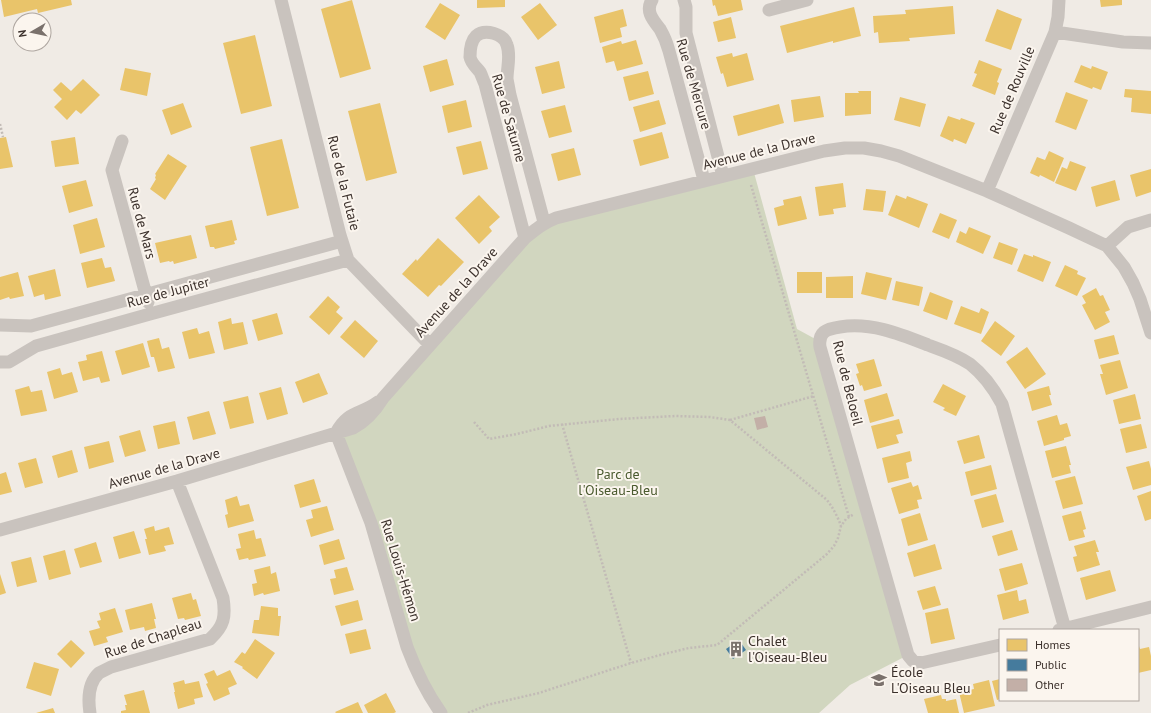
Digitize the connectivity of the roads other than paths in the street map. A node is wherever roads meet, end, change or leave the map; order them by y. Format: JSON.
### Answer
{"nodes":[{"id":1,"x":281,"y":0,"type":"edge"},
{"id":2,"x":652,"y":0,"type":"edge"},
{"id":3,"x":684,"y":0,"type":"edge"},
{"id":4,"x":808,"y":0,"type":"edge"},
{"id":5,"x":1058,"y":0,"type":"edge"},
{"id":6,"x":769,"y":10,"type":"dead end"},
{"id":7,"x":1054,"y":32,"type":"junction"},
{"id":8,"x":1151,"y":43,"type":"edge"},
{"id":9,"x":122,"y":141,"type":"dead end"},
{"id":10,"x":723,"y":176,"type":"junction"},
{"id":11,"x":704,"y":180,"type":"junction"},
{"id":12,"x":987,"y":191,"type":"junction"},
{"id":13,"x":1151,"y":220,"type":"edge"},
{"id":14,"x":544,"y":222,"type":"junction"},
{"id":15,"x":525,"y":238,"type":"junction"},
{"id":16,"x":342,"y":241,"type":"junction"},
{"id":17,"x":1106,"y":246,"type":"junction"},
{"id":18,"x":348,"y":260,"type":"junction"},
{"id":19,"x":146,"y":295,"type":"junction"},
{"id":20,"x":150,"y":314,"type":"junction"},
{"id":21,"x":0,"y":325,"type":"edge"},
{"id":22,"x":1151,"y":333,"type":"edge"},
{"id":23,"x":430,"y":345,"type":"junction"},
{"id":24,"x":0,"y":362,"type":"edge"},
{"id":25,"x":336,"y":433,"type":"junction"},
{"id":26,"x":178,"y":481,"type":"junction"},
{"id":27,"x":0,"y":530,"type":"edge"},
{"id":28,"x":1151,"y":607,"type":"edge"},
{"id":29,"x":1062,"y":629,"type":"edge"},
{"id":30,"x":999,"y":645,"type":"edge"},
{"id":31,"x":438,"y":712,"type":"edge"},
{"id":32,"x":90,"y":713,"type":"edge"}],
"edges":[{"from":1,"to":16,"type":"street","name":"Rue de la Futaie"},
{"from":2,"to":11,"type":"street","name":"Rue de Mercure"},
{"from":3,"to":10,"type":"street","name":"Rue de Mercure"},
{"from":4,"to":6,"type":"street"},
{"from":5,"to":7,"type":"street","name":"Rue de Rouville"},
{"from":7,"to":8,"type":"street"},
{"from":7,"to":12,"type":"street","name":"Rue de Rouville"},
{"from":9,"to":19,"type":"street","name":"Rue de Mars"},
{"from":10,"to":11,"type":"street","name":"Avenue de la Drave"},
{"from":10,"to":12,"type":"street","name":"Avenue de la Drave"},
{"from":11,"to":14,"type":"street","name":"Avenue de la Drave"},
{"from":12,"to":17,"type":"street","name":"Avenue de la Drave"},
{"from":13,"to":17,"type":"street"},
{"from":14,"to":15,"type":"street","name":"Avenue de la Drave"},
{"from":14,"to":15,"type":"street","name":"Rue de Saturne"},
{"from":15,"to":23,"type":"street","name":"Avenue de la Drave"},
{"from":16,"to":18,"type":"street","name":"Rue de la Futaie"},
{"from":16,"to":19,"type":"street","name":"Rue de Jupiter"},
{"from":17,"to":22,"type":"street","name":"Avenue de la Drave"},
{"from":18,"to":20,"type":"street","name":"Rue de Jupiter"},
{"from":18,"to":23,"type":"street","name":"Rue de la Futaie"},
{"from":19,"to":20,"type":"street","name":"Rue de Mars"},
{"from":19,"to":21,"type":"street","name":"Rue de Jupiter"},
{"from":20,"to":24,"type":"street","name":"Rue de Jupiter"},
{"from":23,"to":25,"type":"street","name":"Avenue de la Drave"},
{"from":25,"to":26,"type":"street","name":"Avenue de la Drave"},
{"from":25,"to":31,"type":"street","name":"Rue Louis-Hémon"},
{"from":26,"to":27,"type":"street","name":"Avenue de la Drave"},
{"from":26,"to":32,"type":"street","name":"Rue de Chapleau"},
{"from":28,"to":29,"type":"street","name":"Rue de Beloeil"},
{"from":29,"to":30,"type":"street","name":"Rue de Beloeil"}]}
